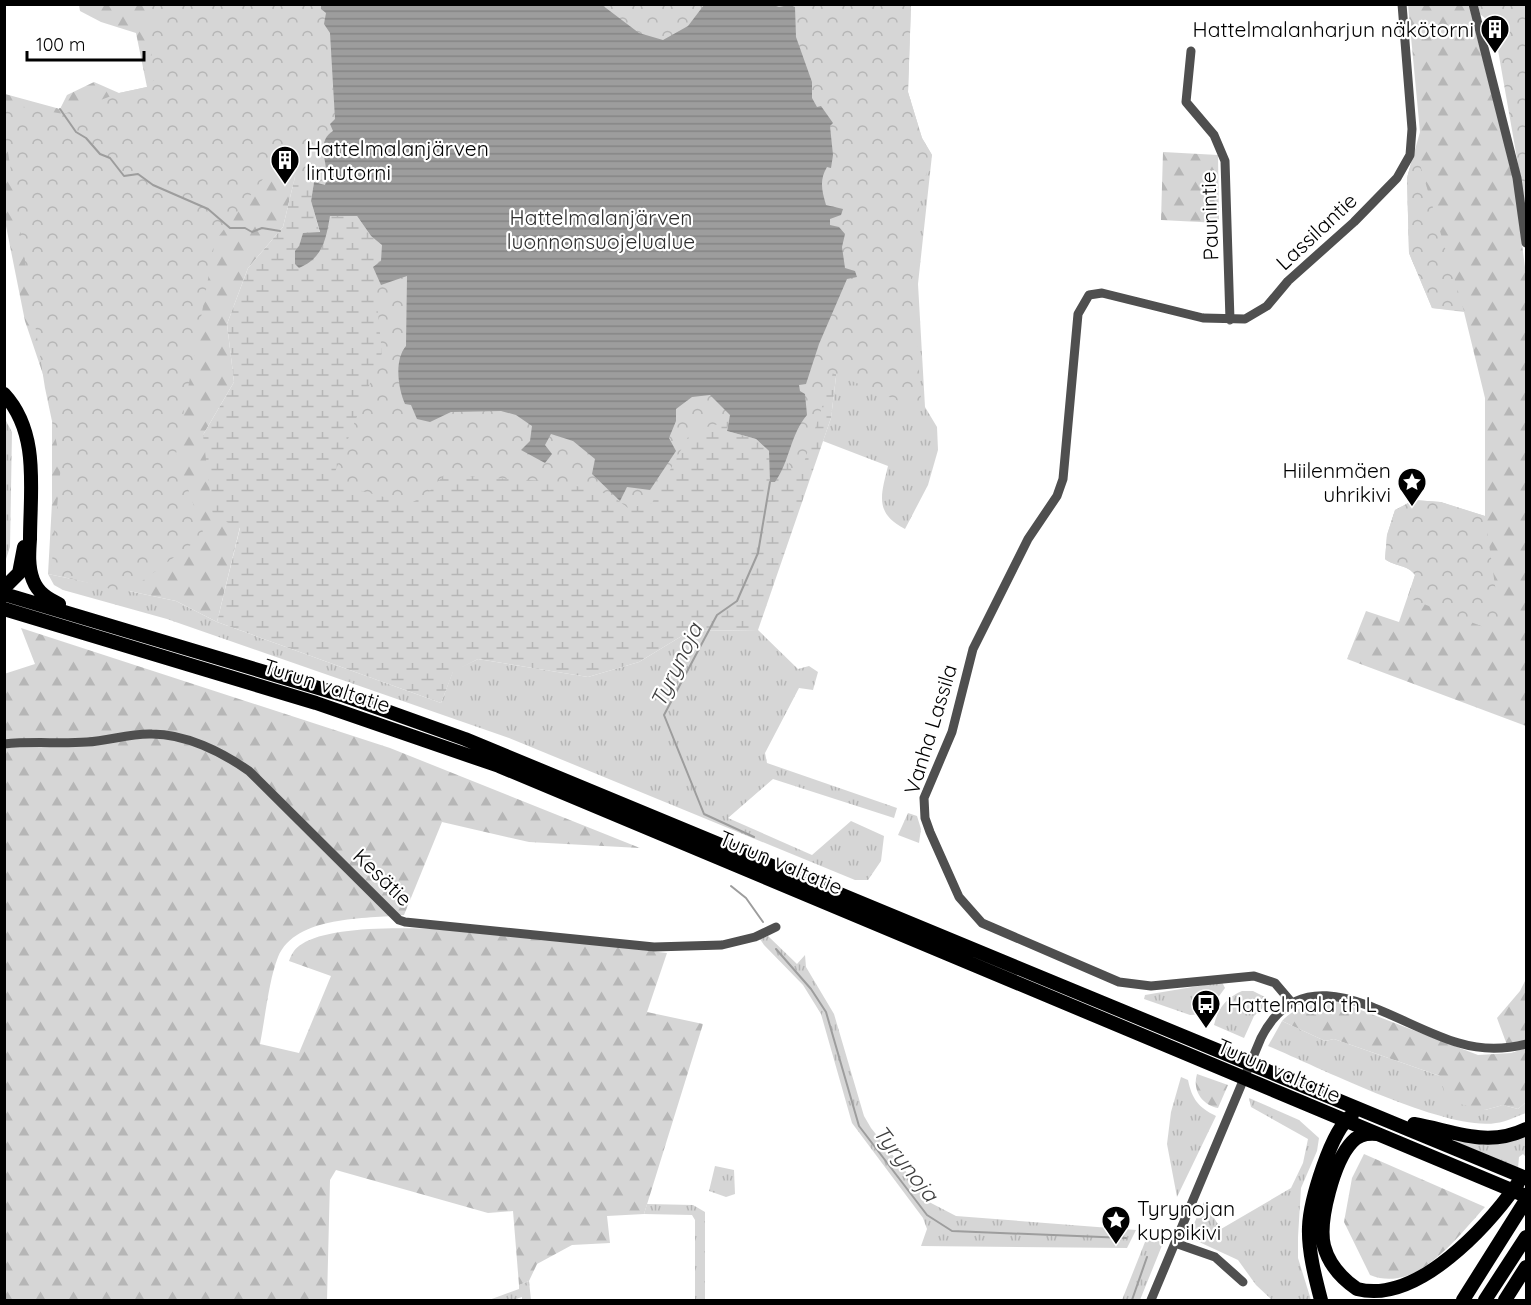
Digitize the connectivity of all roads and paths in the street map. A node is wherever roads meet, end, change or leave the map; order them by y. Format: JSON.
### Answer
{"nodes":[{"id":1,"x":1402,"y":4,"type":"edge"},
{"id":2,"x":1473,"y":4,"type":"edge"},
{"id":3,"x":1191,"y":51,"type":"dead end"},
{"id":4,"x":1527,"y":243,"type":"edge"},
{"id":5,"x":1089,"y":295,"type":"joint"},
{"id":6,"x":1230,"y":320,"type":"junction"},
{"id":7,"x":4,"y":394,"type":"edge"},
{"id":8,"x":30,"y":521,"type":"junction"},
{"id":9,"x":4,"y":588,"type":"edge"},
{"id":10,"x":4,"y":594,"type":"edge"},
{"id":11,"x":4,"y":609,"type":"edge"},
{"id":12,"x":94,"y":620,"type":"junction"},
{"id":13,"x":4,"y":744,"type":"edge"},
{"id":14,"x":776,"y":927,"type":"dead end"},
{"id":15,"x":1292,"y":1003,"type":"junction"},
{"id":16,"x":1527,"y":1044,"type":"edge"},
{"id":17,"x":1305,"y":1104,"type":"junction"},
{"id":18,"x":1368,"y":1112,"type":"junction"},
{"id":19,"x":1345,"y":1120,"type":"junction"},
{"id":20,"x":1385,"y":1120,"type":"junction"},
{"id":21,"x":1527,"y":1130,"type":"edge"},
{"id":22,"x":1377,"y":1134,"type":"junction"},
{"id":23,"x":1336,"y":1137,"type":"junction"},
{"id":24,"x":1527,"y":1172,"type":"edge"},
{"id":25,"x":1527,"y":1178,"type":"edge"},
{"id":26,"x":1526,"y":1200,"type":"edge"},
{"id":27,"x":1527,"y":1236,"type":"edge"},
{"id":28,"x":1175,"y":1243,"type":"junction"},
{"id":29,"x":1527,"y":1267,"type":"edge"},
{"id":30,"x":1243,"y":1282,"type":"dead end"},
{"id":31,"x":1151,"y":1300,"type":"edge"},
{"id":32,"x":1321,"y":1300,"type":"edge"},
{"id":33,"x":1462,"y":1300,"type":"edge"},
{"id":34,"x":1485,"y":1300,"type":"edge"},
{"id":35,"x":1505,"y":1300,"type":"edge"}],
"edges":[{"from":1,"to":6,"type":"street","name":"Lassilantie"},
{"from":2,"to":4,"type":"street"},
{"from":3,"to":6,"type":"street","name":"Paunintie"},
{"from":5,"to":6,"type":"street","name":"Lassilantie"},
{"from":5,"to":15,"type":"street","name":"Vanha Lassila"},
{"from":7,"to":8,"type":"highway"},
{"from":8,"to":9,"type":"highway"},
{"from":8,"to":12,"type":"highway"},
{"from":10,"to":12,"type":"highway","name":"Turun valtatie"},
{"from":11,"to":17,"type":"highway","name":"Turun valtatie"},
{"from":12,"to":18,"type":"highway","name":"Turun valtatie"},
{"from":13,"to":14,"type":"street","name":"Kesätie"},
{"from":15,"to":16,"type":"street"},
{"from":15,"to":28,"type":"street"},
{"from":17,"to":19,"type":"highway","name":"Turun valtatie"},
{"from":17,"to":23,"type":"highway"},
{"from":18,"to":19,"type":"highway"},
{"from":18,"to":20,"type":"highway","name":"Turun valtatie"},
{"from":19,"to":22,"type":"highway","name":"Turun valtatie"},
{"from":19,"to":23,"type":"highway"},
{"from":20,"to":21,"type":"highway"},
{"from":20,"to":25,"type":"highway","name":"Turun valtatie"},
{"from":22,"to":24,"type":"highway"},
{"from":22,"to":26,"type":"highway","name":"Turun valtatie"},
{"from":23,"to":32,"type":"highway"},
{"from":26,"to":33,"type":"highway"},
{"from":27,"to":34,"type":"highway"},
{"from":28,"to":30,"type":"street"},
{"from":28,"to":31,"type":"street"},
{"from":29,"to":35,"type":"highway"}]}
